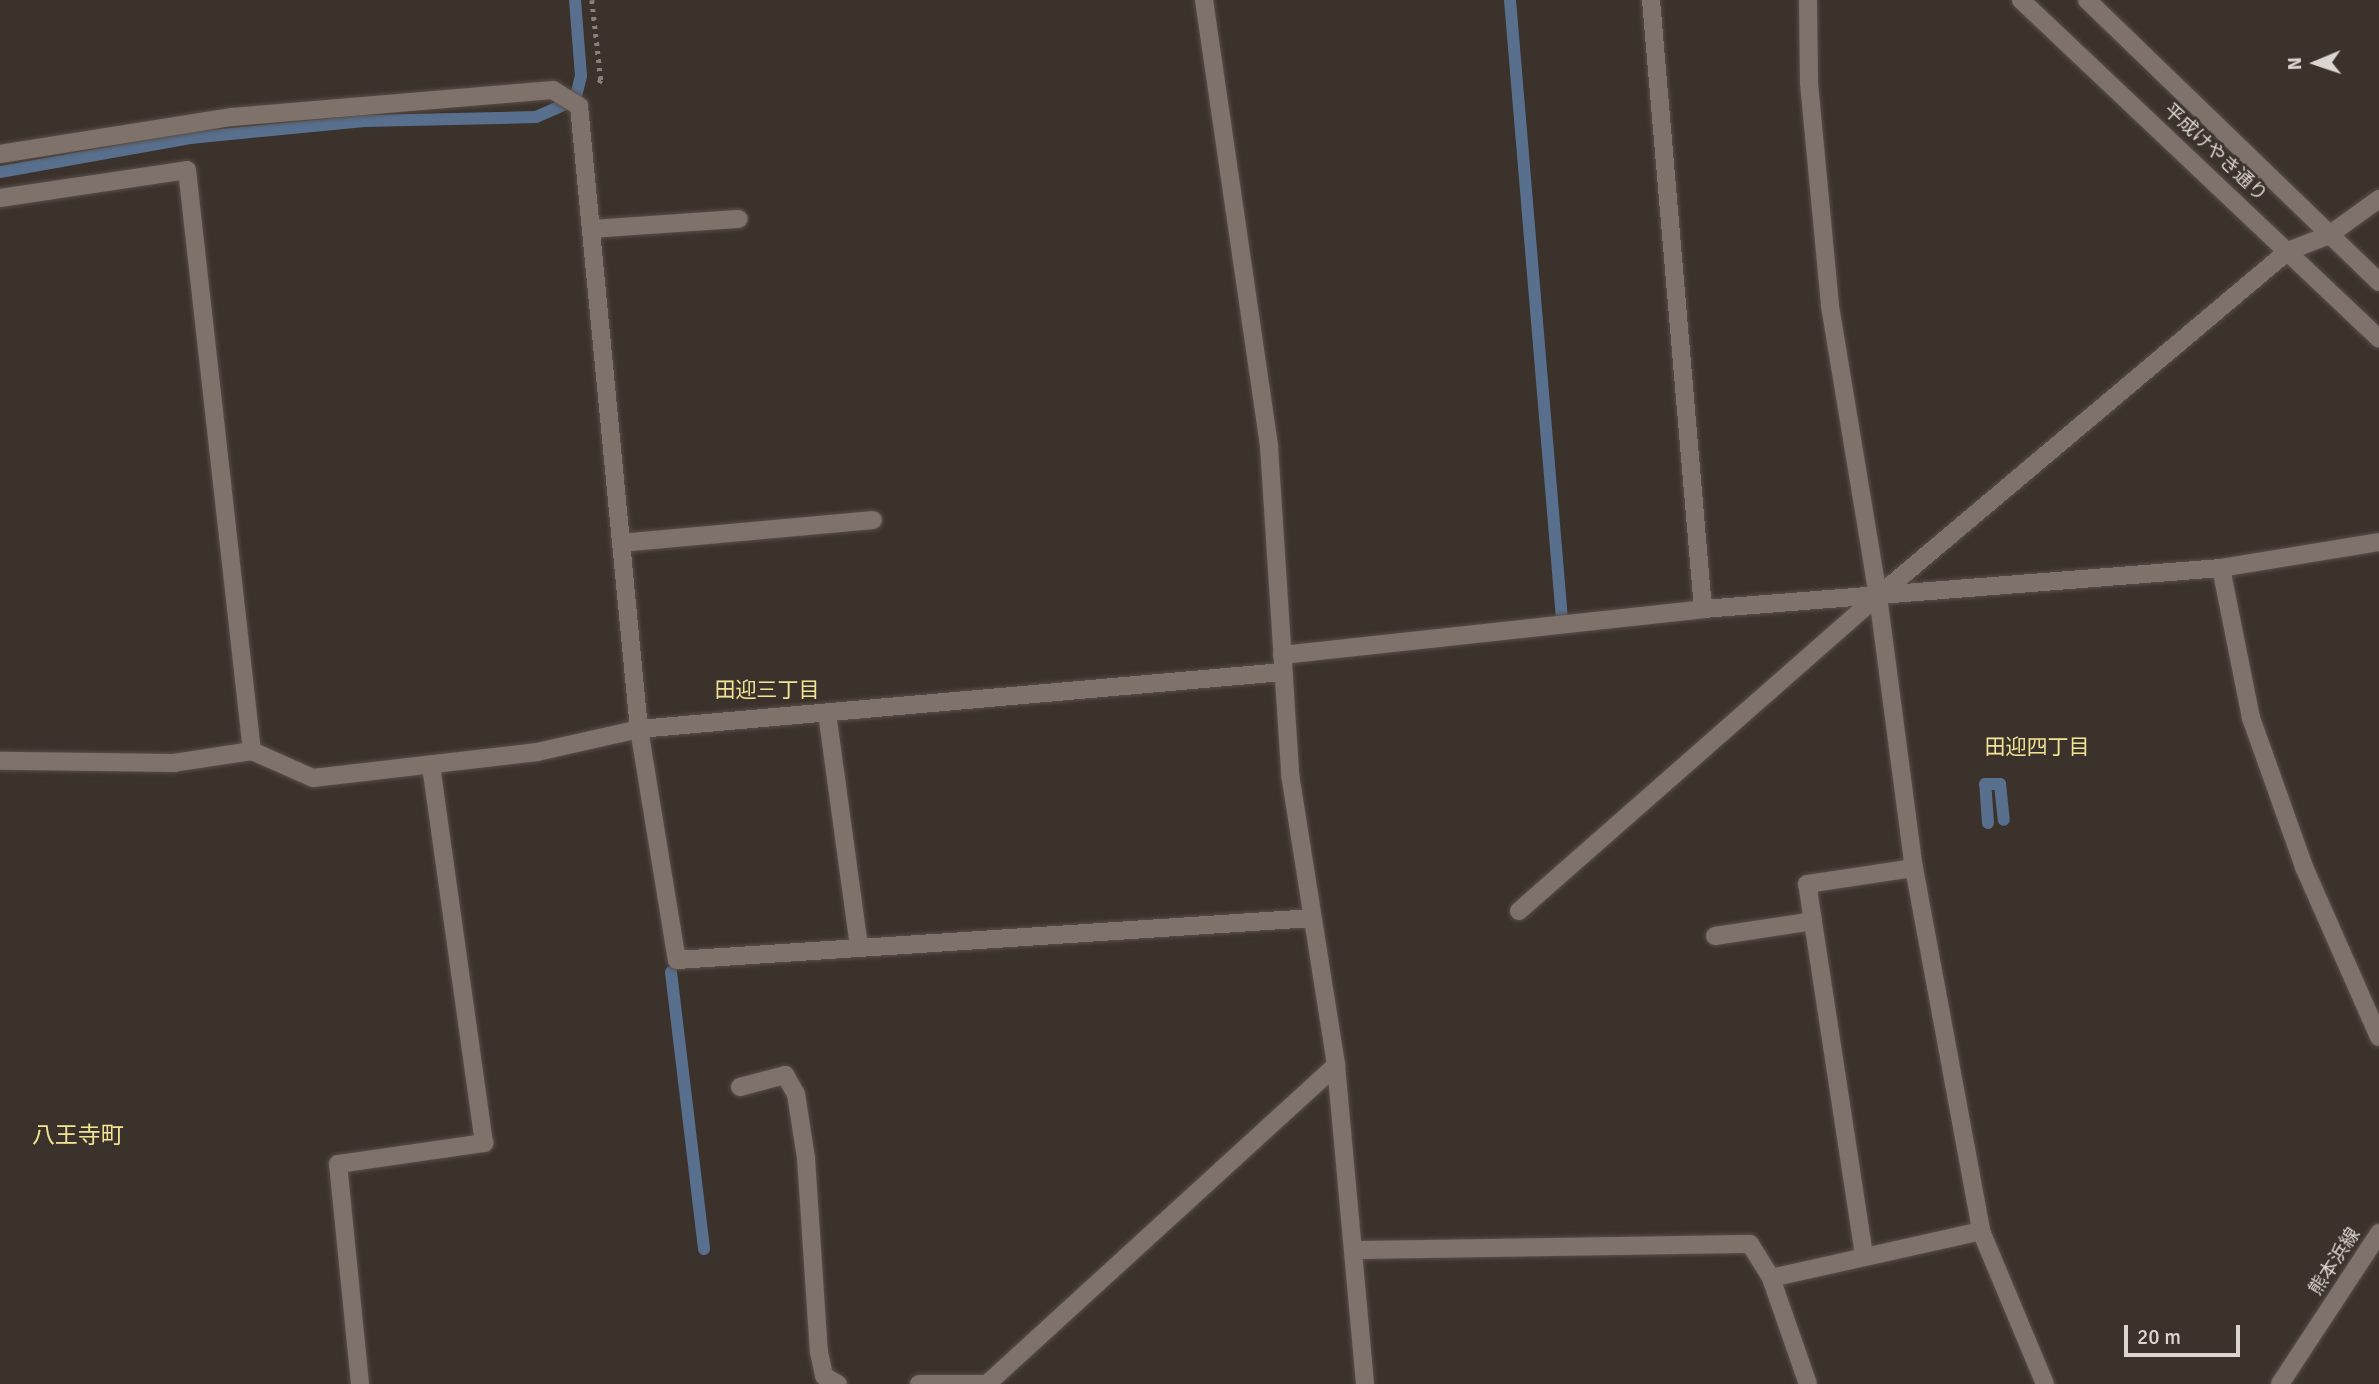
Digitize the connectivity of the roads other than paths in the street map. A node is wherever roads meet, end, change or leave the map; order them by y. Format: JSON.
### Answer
{"nodes":[{"id":1,"x":1204,"y":0,"type":"edge"},
{"id":2,"x":1651,"y":0,"type":"edge"},
{"id":3,"x":1808,"y":0,"type":"edge"},
{"id":4,"x":2021,"y":0,"type":"edge"},
{"id":5,"x":2087,"y":0,"type":"edge"},
{"id":6,"x":0,"y":154,"type":"edge"},
{"id":7,"x":0,"y":198,"type":"edge"},
{"id":8,"x":2379,"y":199,"type":"edge"},
{"id":9,"x":739,"y":219,"type":"dead end"},
{"id":10,"x":591,"y":229,"type":"junction"},
{"id":11,"x":2329,"y":235,"type":"junction"},
{"id":12,"x":2288,"y":251,"type":"junction"},
{"id":13,"x":2379,"y":282,"type":"edge"},
{"id":14,"x":2379,"y":339,"type":"edge"},
{"id":15,"x":873,"y":520,"type":"dead end"},
{"id":16,"x":2379,"y":542,"type":"edge"},
{"id":17,"x":621,"y":543,"type":"junction"},
{"id":18,"x":2221,"y":568,"type":"junction"},
{"id":19,"x":1878,"y":596,"type":"junction"},
{"id":20,"x":1703,"y":609,"type":"junction"},
{"id":21,"x":1283,"y":664,"type":"junction"},
{"id":22,"x":827,"y":713,"type":"junction"},
{"id":23,"x":639,"y":729,"type":"junction"},
{"id":24,"x":252,"y":751,"type":"junction"},
{"id":25,"x":0,"y":761,"type":"edge"},
{"id":26,"x":431,"y":765,"type":"junction"},
{"id":27,"x":1914,"y":868,"type":"junction"},
{"id":28,"x":1519,"y":911,"type":"dead end"},
{"id":29,"x":1312,"y":918,"type":"junction"},
{"id":30,"x":1813,"y":921,"type":"junction"},
{"id":31,"x":1715,"y":936,"type":"dead end"},
{"id":32,"x":859,"y":947,"type":"junction"},
{"id":33,"x":2379,"y":1037,"type":"edge"},
{"id":34,"x":1336,"y":1065,"type":"junction"},
{"id":35,"x":740,"y":1087,"type":"dead end"},
{"id":36,"x":1981,"y":1231,"type":"junction"},
{"id":37,"x":2379,"y":1233,"type":"edge"},
{"id":38,"x":1354,"y":1250,"type":"junction"},
{"id":39,"x":1864,"y":1255,"type":"junction"},
{"id":40,"x":1771,"y":1278,"type":"junction"},
{"id":41,"x":360,"y":1384,"type":"edge"},
{"id":42,"x":838,"y":1384,"type":"edge"},
{"id":43,"x":919,"y":1384,"type":"edge"},
{"id":44,"x":987,"y":1384,"type":"edge"},
{"id":45,"x":1365,"y":1384,"type":"edge"},
{"id":46,"x":1808,"y":1384,"type":"edge"},
{"id":47,"x":2045,"y":1384,"type":"edge"},
{"id":48,"x":2280,"y":1384,"type":"edge"}],
"edges":[{"from":1,"to":21,"type":"street"},
{"from":2,"to":20,"type":"street"},
{"from":3,"to":19,"type":"street"},
{"from":4,"to":12,"type":"street","name":"平成けやき通り"},
{"from":5,"to":11,"type":"street","name":"平成けやき通り"},
{"from":6,"to":10,"type":"street"},
{"from":7,"to":24,"type":"street"},
{"from":8,"to":11,"type":"street"},
{"from":9,"to":10,"type":"street"},
{"from":10,"to":17,"type":"street"},
{"from":11,"to":12,"type":"street"},
{"from":11,"to":13,"type":"street","name":"平成けやき通り"},
{"from":12,"to":14,"type":"street","name":"平成けやき通り"},
{"from":12,"to":19,"type":"street"},
{"from":15,"to":17,"type":"street"},
{"from":16,"to":18,"type":"street"},
{"from":17,"to":23,"type":"street"},
{"from":18,"to":19,"type":"street"},
{"from":18,"to":33,"type":"street"},
{"from":19,"to":20,"type":"street"},
{"from":19,"to":27,"type":"street"},
{"from":19,"to":28,"type":"street"},
{"from":20,"to":21,"type":"street"},
{"from":21,"to":22,"type":"street"},
{"from":21,"to":29,"type":"street"},
{"from":22,"to":23,"type":"street"},
{"from":22,"to":32,"type":"street"},
{"from":23,"to":26,"type":"street"},
{"from":23,"to":32,"type":"street"},
{"from":24,"to":25,"type":"street"},
{"from":24,"to":26,"type":"street"},
{"from":26,"to":41,"type":"street"},
{"from":27,"to":30,"type":"street"},
{"from":27,"to":36,"type":"street"},
{"from":29,"to":32,"type":"street"},
{"from":29,"to":34,"type":"street"},
{"from":30,"to":31,"type":"street"},
{"from":30,"to":39,"type":"street"},
{"from":34,"to":38,"type":"street"},
{"from":34,"to":44,"type":"street"},
{"from":35,"to":42,"type":"street"},
{"from":36,"to":39,"type":"street"},
{"from":36,"to":47,"type":"street"},
{"from":37,"to":48,"type":"street","name":"熊本浜線"},
{"from":38,"to":40,"type":"street"},
{"from":38,"to":45,"type":"street"},
{"from":39,"to":40,"type":"street"},
{"from":40,"to":46,"type":"street"},
{"from":43,"to":44,"type":"street"}]}
